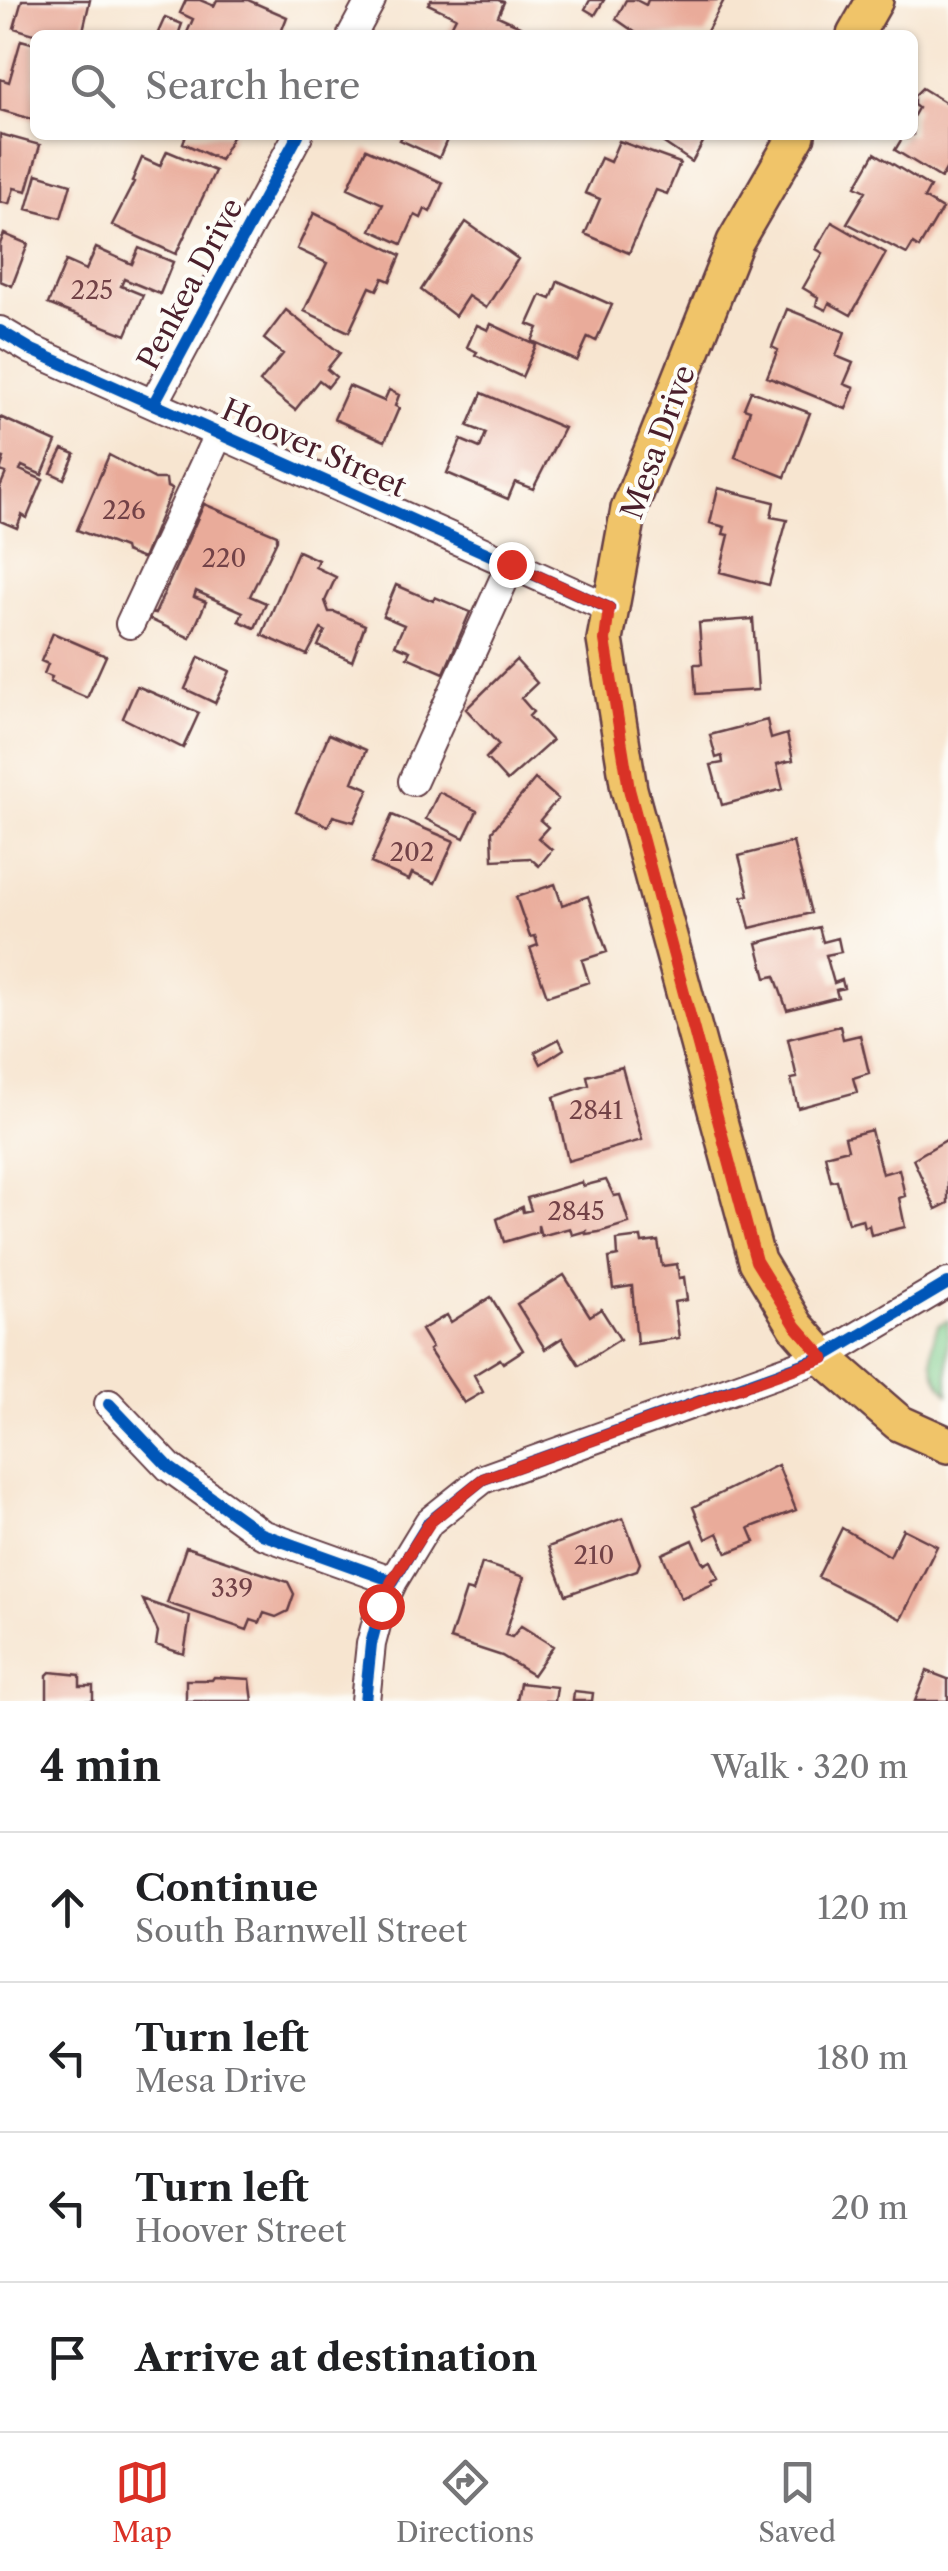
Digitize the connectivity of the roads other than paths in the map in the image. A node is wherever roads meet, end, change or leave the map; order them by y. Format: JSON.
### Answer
{"nodes":[{"id":1,"x":371,"y":0,"type":"edge"},
{"id":2,"x":875,"y":0,"type":"edge"},
{"id":3,"x":355,"y":30,"type":"edge"},
{"id":4,"x":858,"y":30,"type":"edge"},
{"id":5,"x":295,"y":140,"type":"edge"},
{"id":6,"x":794,"y":140,"type":"edge"},
{"id":7,"x":0,"y":331,"type":"edge"},
{"id":8,"x":154,"y":403,"type":"junction"},
{"id":9,"x":219,"y":432,"type":"junction"},
{"id":10,"x":511,"y":564,"type":"junction"},
{"id":11,"x":609,"y":608,"type":"junction"},
{"id":12,"x":130,"y":624,"type":"dead end"},
{"id":13,"x":414,"y":781,"type":"dead end"},
{"id":14,"x":948,"y":1282,"type":"edge"},
{"id":15,"x":824,"y":1358,"type":"junction"},
{"id":16,"x":109,"y":1404,"type":"dead end"},
{"id":17,"x":948,"y":1446,"type":"edge"},
{"id":18,"x":392,"y":1581,"type":"junction"},
{"id":19,"x":365,"y":1701,"type":"edge"}],
"edges":[{"from":1,"to":3,"type":"street"},
{"from":2,"to":4,"type":"main road"},
{"from":5,"to":8,"type":"street","name":"Penkea Drive"},
{"from":6,"to":11,"type":"main road","name":"Mesa Drive"},
{"from":7,"to":8,"type":"street","name":"Hoover Street"},
{"from":8,"to":9,"type":"street","name":"Hoover Street"},
{"from":9,"to":10,"type":"street","name":"Hoover Street"},
{"from":9,"to":12,"type":"street"},
{"from":10,"to":11,"type":"street","name":"Hoover Street"},
{"from":10,"to":13,"type":"street"},
{"from":11,"to":15,"type":"main road","name":"Mesa Drive"},
{"from":14,"to":15,"type":"street"},
{"from":15,"to":17,"type":"main road","name":"Mesa Drive"},
{"from":15,"to":18,"type":"street"},
{"from":16,"to":18,"type":"street"},
{"from":18,"to":19,"type":"street"}]}
